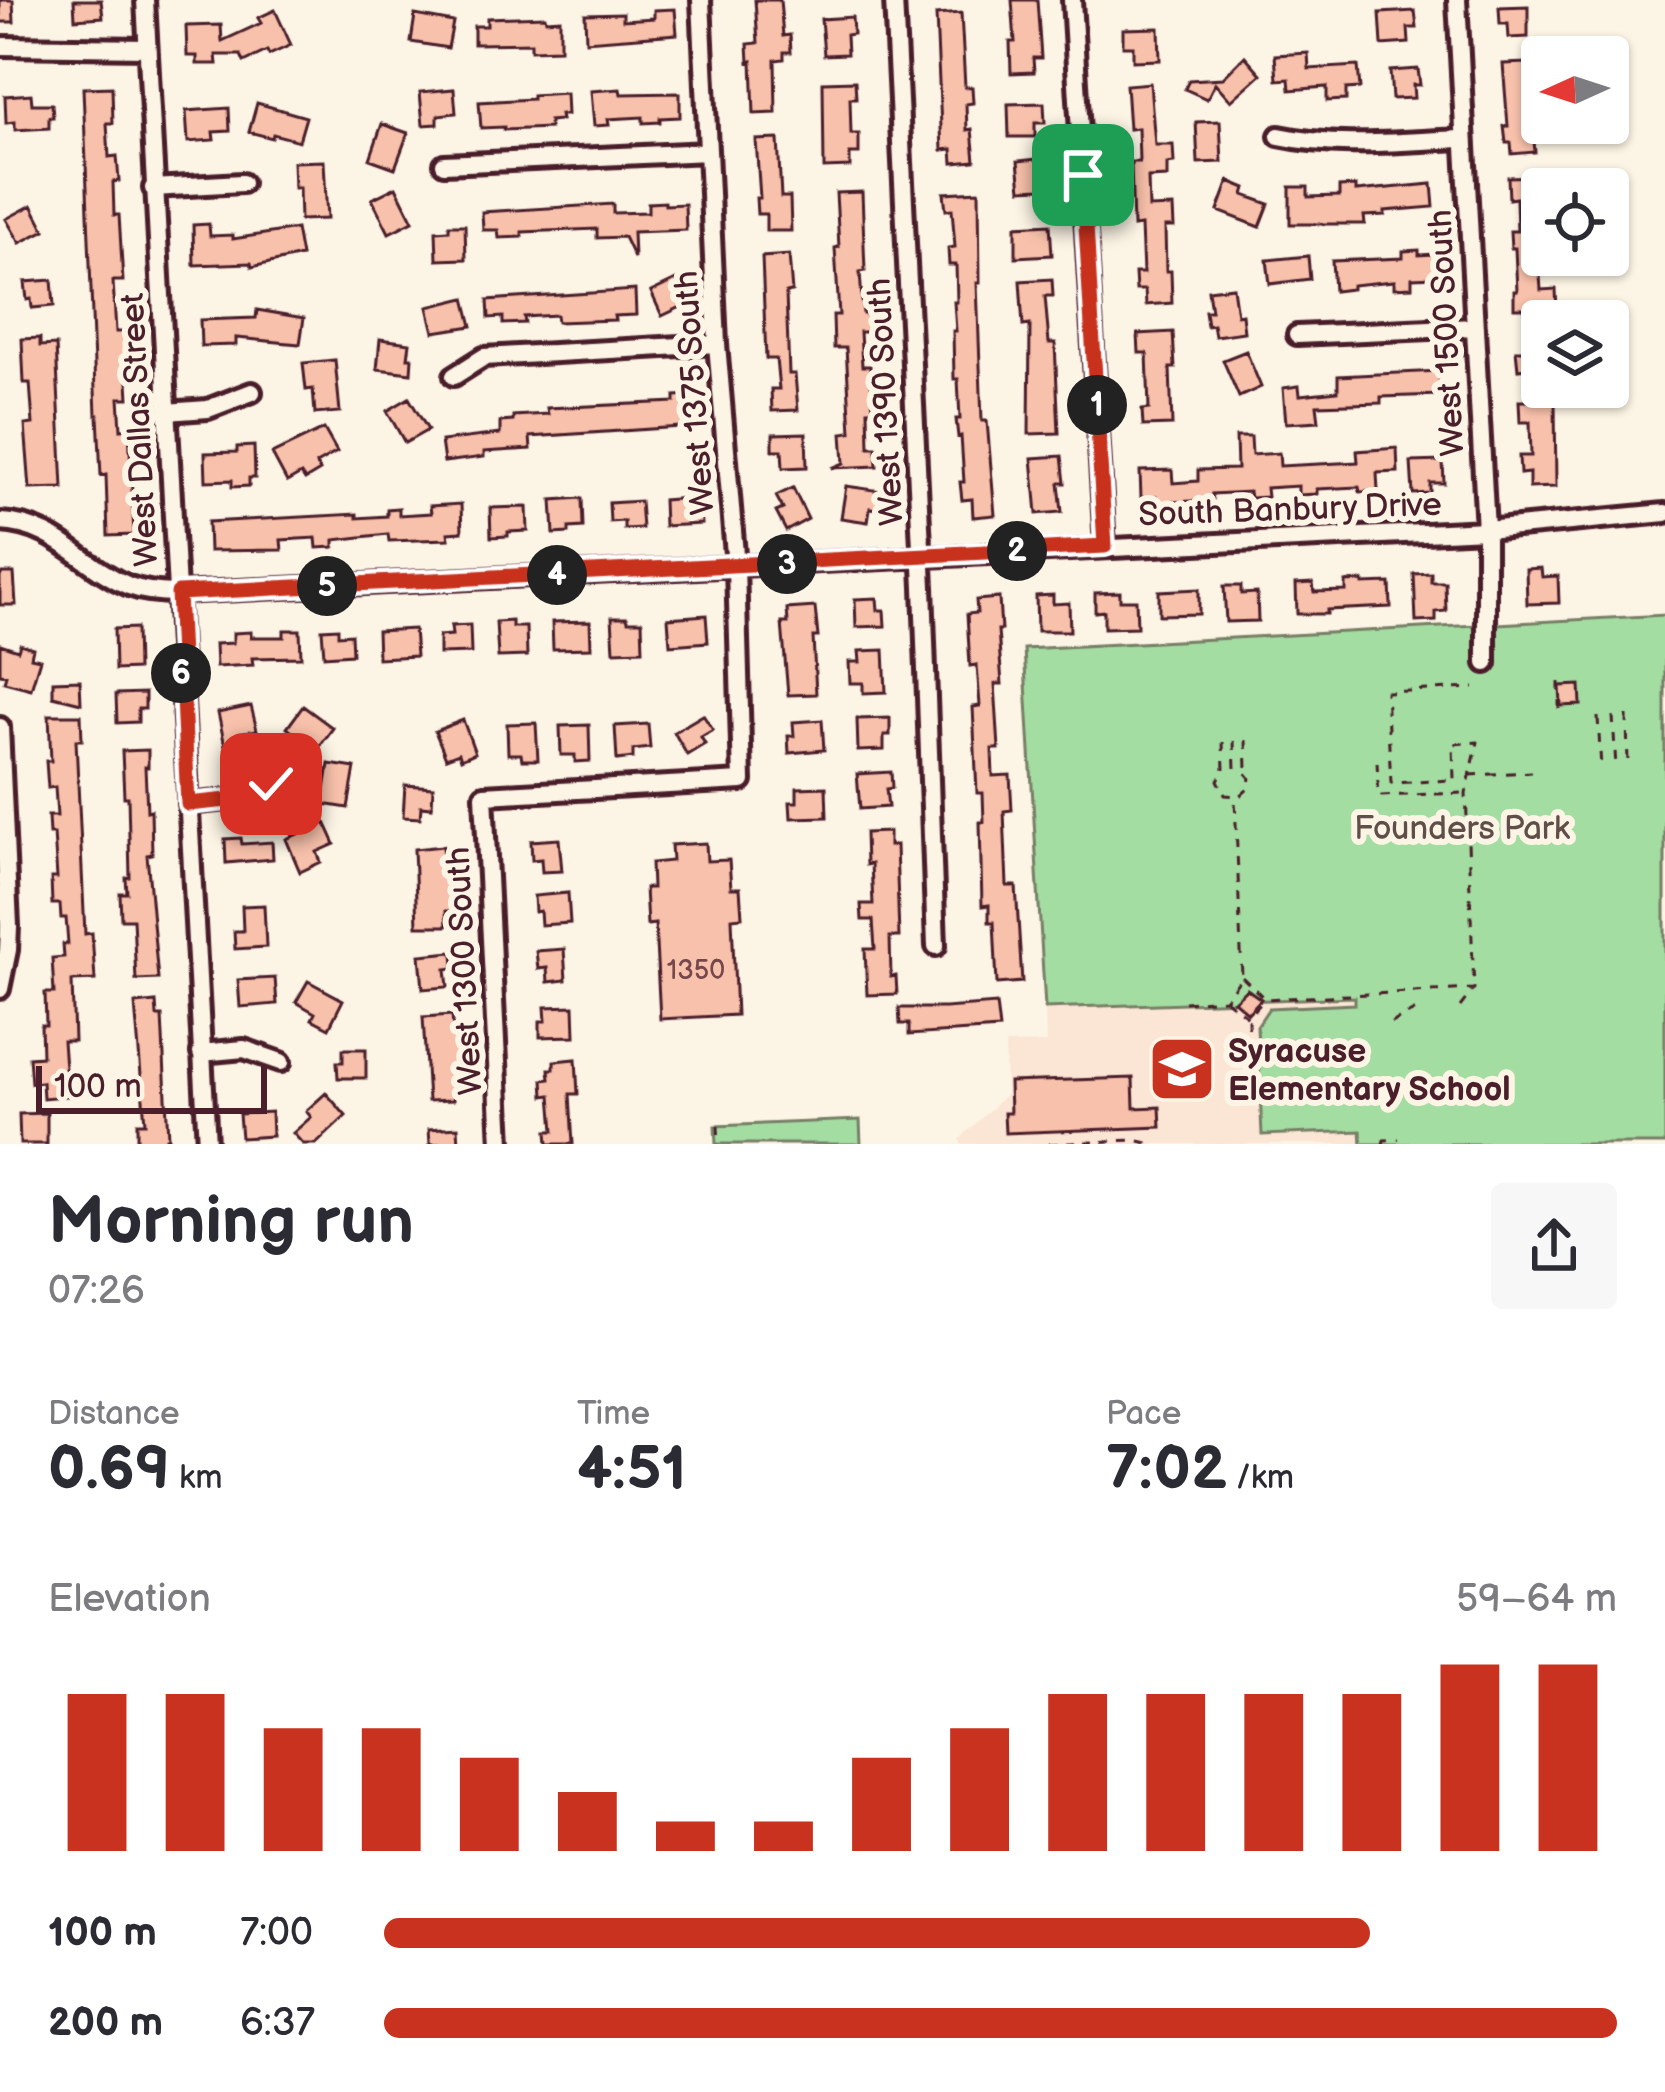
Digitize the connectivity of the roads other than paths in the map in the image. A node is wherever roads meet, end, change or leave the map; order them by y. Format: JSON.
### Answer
{"nodes":[{"id":1,"x":145,"y":0,"type":"edge"},
{"id":2,"x":701,"y":0,"type":"edge"},
{"id":3,"x":894,"y":0,"type":"edge"},
{"id":4,"x":1072,"y":0,"type":"edge"},
{"id":5,"x":1457,"y":0,"type":"edge"},
{"id":6,"x":0,"y":46,"type":"edge"},
{"id":7,"x":147,"y":48,"type":"junction"},
{"id":8,"x":1279,"y":136,"type":"dead end"},
{"id":9,"x":1464,"y":139,"type":"junction"},
{"id":10,"x":708,"y":152,"type":"junction"},
{"id":11,"x":444,"y":164,"type":"dead end"},
{"id":12,"x":242,"y":183,"type":"dead end"},
{"id":13,"x":154,"y":188,"type":"junction"},
{"id":14,"x":1475,"y":327,"type":"junction"},
{"id":15,"x":1297,"y":335,"type":"dead end"},
{"id":16,"x":717,"y":344,"type":"junction"},
{"id":17,"x":454,"y":376,"type":"dead end"},
{"id":18,"x":252,"y":392,"type":"dead end"},
{"id":19,"x":166,"y":412,"type":"junction"},
{"id":20,"x":1665,"y":513,"type":"edge"},
{"id":21,"x":0,"y":522,"type":"edge"},
{"id":22,"x":1486,"y":530,"type":"junction"},
{"id":23,"x":1105,"y":546,"type":"junction"},
{"id":24,"x":921,"y":557,"type":"junction"},
{"id":25,"x":736,"y":566,"type":"junction"},
{"id":26,"x":178,"y":593,"type":"junction"},
{"id":27,"x":1486,"y":663,"type":"dead end"},
{"id":28,"x":0,"y":727,"type":"edge"},
{"id":29,"x":271,"y":784,"type":"dead end"},
{"id":30,"x":484,"y":795,"type":"joint"},
{"id":31,"x":188,"y":804,"type":"junction"},
{"id":32,"x":936,"y":946,"type":"dead end"},
{"id":33,"x":0,"y":989,"type":"edge"},
{"id":34,"x":201,"y":1053,"type":"junction"},
{"id":35,"x":281,"y":1062,"type":"dead end"},
{"id":36,"x":207,"y":1144,"type":"edge"},
{"id":37,"x":501,"y":1144,"type":"edge"}],
"edges":[{"from":1,"to":7,"type":"street","name":"West Dallas Street"},
{"from":2,"to":10,"type":"street","name":"West 1375 South"},
{"from":3,"to":24,"type":"street","name":"West 1390 South"},
{"from":4,"to":23,"type":"street"},
{"from":5,"to":9,"type":"street","name":"West 1500 South"},
{"from":6,"to":7,"type":"street"},
{"from":7,"to":13,"type":"street","name":"West Dallas Street"},
{"from":8,"to":9,"type":"street"},
{"from":9,"to":14,"type":"street","name":"West 1500 South"},
{"from":10,"to":11,"type":"street"},
{"from":10,"to":16,"type":"street","name":"West 1375 South"},
{"from":12,"to":13,"type":"street"},
{"from":13,"to":19,"type":"street","name":"West Dallas Street"},
{"from":14,"to":15,"type":"street"},
{"from":14,"to":22,"type":"street","name":"West 1500 South"},
{"from":16,"to":17,"type":"street"},
{"from":16,"to":25,"type":"street","name":"West 1375 South"},
{"from":18,"to":19,"type":"street"},
{"from":19,"to":26,"type":"street","name":"West Dallas Street"},
{"from":20,"to":22,"type":"street","name":"South Banbury Drive"},
{"from":21,"to":26,"type":"street","name":"South Banbury Drive"},
{"from":22,"to":23,"type":"street","name":"South Banbury Drive"},
{"from":22,"to":27,"type":"street","name":"West 1500 South"},
{"from":23,"to":24,"type":"street","name":"South Banbury Drive"},
{"from":24,"to":25,"type":"street","name":"South Banbury Drive"},
{"from":24,"to":32,"type":"street","name":"West 1390 South"},
{"from":25,"to":26,"type":"street","name":"South Banbury Drive"},
{"from":25,"to":30,"type":"street","name":"West 1375 South"},
{"from":26,"to":31,"type":"street","name":"West Dallas Street"},
{"from":28,"to":33,"type":"street"},
{"from":29,"to":31,"type":"street"},
{"from":30,"to":37,"type":"street","name":"West 1300 South"},
{"from":31,"to":34,"type":"street","name":"West Dallas Street"},
{"from":34,"to":35,"type":"street"},
{"from":34,"to":36,"type":"street","name":"West Dallas Street"}]}
